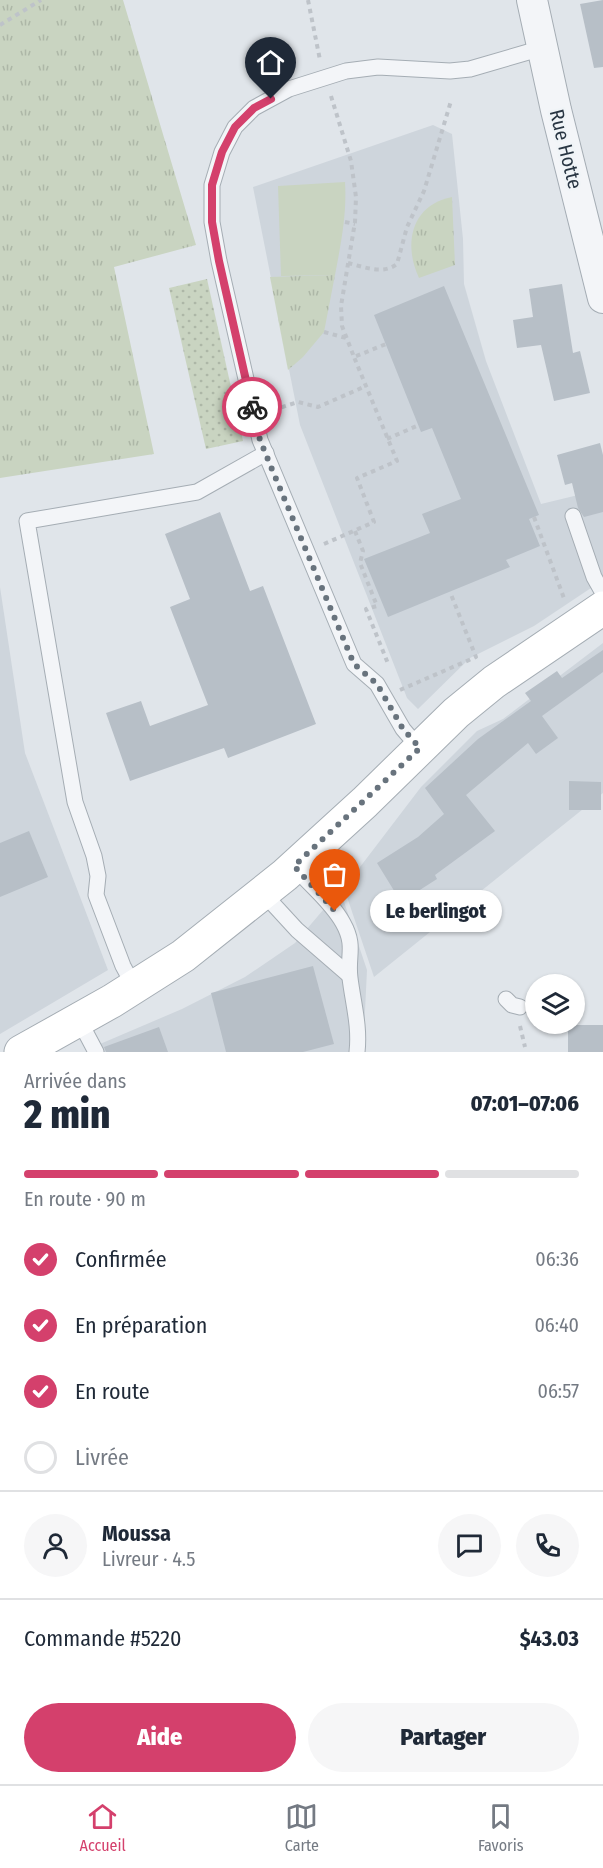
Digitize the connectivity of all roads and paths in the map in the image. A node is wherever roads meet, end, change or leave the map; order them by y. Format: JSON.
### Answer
{"nodes":[{"id":1,"x":41,"y":0,"type":"edge"},
{"id":2,"x":308,"y":0,"type":"edge"},
{"id":3,"x":532,"y":0,"type":"edge"},
{"id":4,"x":0,"y":25,"type":"edge"},
{"id":5,"x":542,"y":48,"type":"junction"},
{"id":6,"x":319,"y":58,"type":"dead end"},
{"id":7,"x":331,"y":96,"type":"dead end"},
{"id":8,"x":451,"y":101,"type":"dead end"},
{"id":9,"x":345,"y":222,"type":"dead end"},
{"id":10,"x":355,"y":224,"type":"junction"},
{"id":11,"x":405,"y":235,"type":"junction"},
{"id":12,"x":412,"y":237,"type":"dead end"},
{"id":13,"x":348,"y":263,"type":"junction"},
{"id":14,"x":603,"y":298,"type":"edge"},
{"id":15,"x":324,"y":332,"type":"dead end"},
{"id":16,"x":347,"y":338,"type":"junction"},
{"id":17,"x":386,"y":344,"type":"dead end"},
{"id":18,"x":354,"y":357,"type":"junction"},
{"id":19,"x":366,"y":386,"type":"junction"},
{"id":20,"x":295,"y":403,"type":"dead end"},
{"id":21,"x":418,"y":425,"type":"dead end"},
{"id":22,"x":387,"y":439,"type":"junction"},
{"id":23,"x":266,"y":453,"type":"junction"},
{"id":24,"x":573,"y":516,"type":"dead end"},
{"id":25,"x":534,"y":518,"type":"dead end"},
{"id":26,"x":355,"y":531,"type":"junction"},
{"id":27,"x":344,"y":536,"type":"dead end"},
{"id":28,"x":450,"y":592,"type":"dead end"},
{"id":29,"x":603,"y":593,"type":"edge"},
{"id":30,"x":567,"y":608,"type":"dead end"},
{"id":31,"x":603,"y":608,"type":"edge"},
{"id":32,"x":390,"y":670,"type":"dead end"},
{"id":33,"x":394,"y":680,"type":"dead end"},
{"id":34,"x":420,"y":748,"type":"junction"},
{"id":35,"x":294,"y":866,"type":"junction"},
{"id":36,"x":263,"y":893,"type":"junction"},
{"id":37,"x":349,"y":975,"type":"junction"},
{"id":38,"x":135,"y":988,"type":"junction"},
{"id":39,"x":506,"y":999,"type":"dead end"},
{"id":40,"x":520,"y":1013,"type":"joint"},
{"id":41,"x":79,"y":1020,"type":"junction"},
{"id":42,"x":525,"y":1047,"type":"dead end"},
{"id":43,"x":21,"y":1052,"type":"edge"},
{"id":44,"x":96,"y":1052,"type":"edge"},
{"id":45,"x":357,"y":1052,"type":"edge"}],
"edges":[{"from":1,"to":4,"type":"path"},
{"from":2,"to":6,"type":"path"},
{"from":3,"to":5,"type":"street","name":"Rue Hotte"},
{"from":5,"to":14,"type":"street","name":"Rue Hotte"},
{"from":5,"to":23,"type":"lane"},
{"from":7,"to":10,"type":"path"},
{"from":8,"to":11,"type":"path"},
{"from":9,"to":10,"type":"path"},
{"from":10,"to":13,"type":"path"},
{"from":11,"to":12,"type":"path"},
{"from":11,"to":13,"type":"path"},
{"from":13,"to":16,"type":"path"},
{"from":15,"to":16,"type":"path"},
{"from":16,"to":18,"type":"path"},
{"from":17,"to":18,"type":"path"},
{"from":18,"to":19,"type":"path"},
{"from":19,"to":20,"type":"path"},
{"from":19,"to":22,"type":"path"},
{"from":21,"to":22,"type":"path"},
{"from":22,"to":26,"type":"path"},
{"from":23,"to":34,"type":"lane"},
{"from":23,"to":38,"type":"lane"},
{"from":24,"to":29,"type":"lane"},
{"from":25,"to":30,"type":"path"},
{"from":26,"to":27,"type":"path"},
{"from":26,"to":32,"type":"path"},
{"from":28,"to":33,"type":"path"},
{"from":31,"to":34,"type":"street"},
{"from":34,"to":35,"type":"street"},
{"from":35,"to":36,"type":"street"},
{"from":35,"to":37,"type":"lane"},
{"from":36,"to":37,"type":"lane"},
{"from":36,"to":38,"type":"street"},
{"from":37,"to":45,"type":"lane"},
{"from":38,"to":41,"type":"street"},
{"from":39,"to":40,"type":"lane"},
{"from":40,"to":42,"type":"path"},
{"from":41,"to":43,"type":"street"},
{"from":41,"to":44,"type":"lane"}]}
